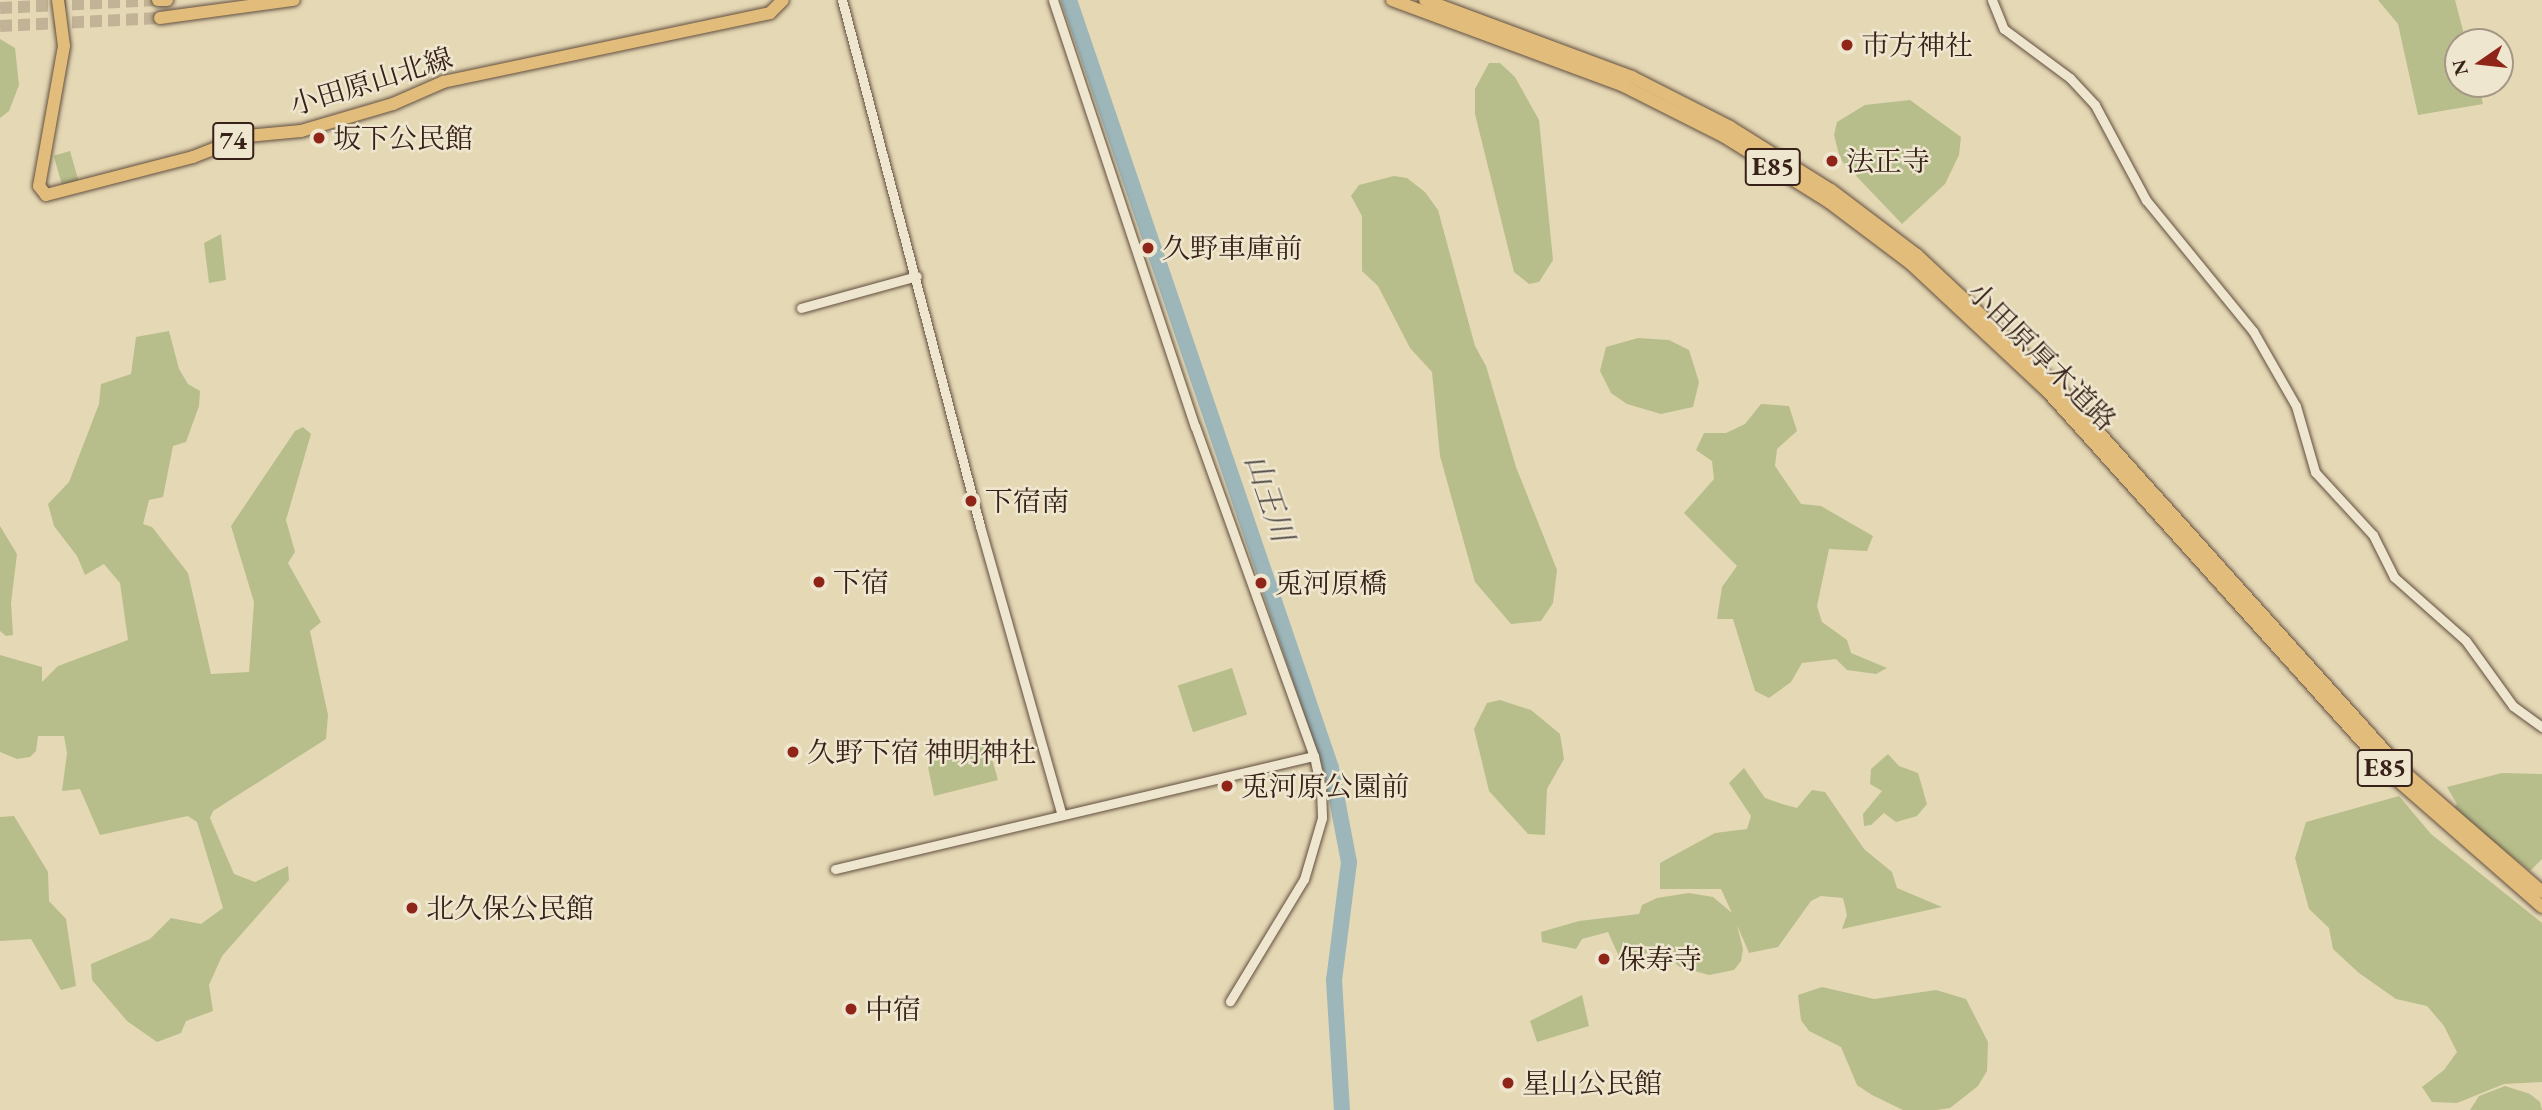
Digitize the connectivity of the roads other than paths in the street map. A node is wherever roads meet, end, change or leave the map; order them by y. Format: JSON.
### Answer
{"nodes":[{"id":1,"x":58,"y":0,"type":"edge"},
{"id":2,"x":158,"y":0,"type":"edge"},
{"id":3,"x":167,"y":0,"type":"edge"},
{"id":4,"x":783,"y":0,"type":"edge"},
{"id":5,"x":842,"y":0,"type":"edge"},
{"id":6,"x":1053,"y":0,"type":"edge"},
{"id":7,"x":1392,"y":0,"type":"edge"},
{"id":8,"x":1425,"y":0,"type":"edge"},
{"id":9,"x":1992,"y":0,"type":"edge"},
{"id":10,"x":288,"y":1,"type":"edge"},
{"id":11,"x":160,"y":18,"type":"tunnel mouth"},
{"id":12,"x":917,"y":276,"type":"junction"},
{"id":13,"x":801,"y":308,"type":"dead end"},
{"id":14,"x":2094,"y":433,"type":"junction"},
{"id":15,"x":2248,"y":609,"type":"junction"},
{"id":16,"x":2542,"y":727,"type":"edge"},
{"id":17,"x":1314,"y":756,"type":"junction"},
{"id":18,"x":1061,"y":813,"type":"junction"},
{"id":19,"x":835,"y":869,"type":"dead end"},
{"id":20,"x":2542,"y":892,"type":"edge"},
{"id":21,"x":2542,"y":907,"type":"edge"},
{"id":22,"x":1230,"y":1002,"type":"dead end"}],
"edges":[{"from":1,"to":4,"type":"main road","name":"小田原山北線","number":"74"},
{"from":2,"to":3,"type":"main road"},
{"from":5,"to":12,"type":"street"},
{"from":6,"to":17,"type":"street"},
{"from":7,"to":14,"type":"main road","name":"小田原厚木道路","number":"E85"},
{"from":8,"to":14,"type":"main road","name":"小田原厚木道路","number":"E85"},
{"from":9,"to":16,"type":"street"},
{"from":10,"to":11,"type":"main road"},
{"from":12,"to":13,"type":"street"},
{"from":12,"to":18,"type":"street"},
{"from":14,"to":15,"type":"main road","name":"小田原厚木道路","number":"E85"},
{"from":15,"to":20,"type":"main road","name":"小田原厚木道路","number":"E85"},
{"from":15,"to":21,"type":"main road","name":"小田原厚木道路","number":"E85"},
{"from":17,"to":18,"type":"street"},
{"from":17,"to":22,"type":"street"},
{"from":18,"to":19,"type":"street"}]}
